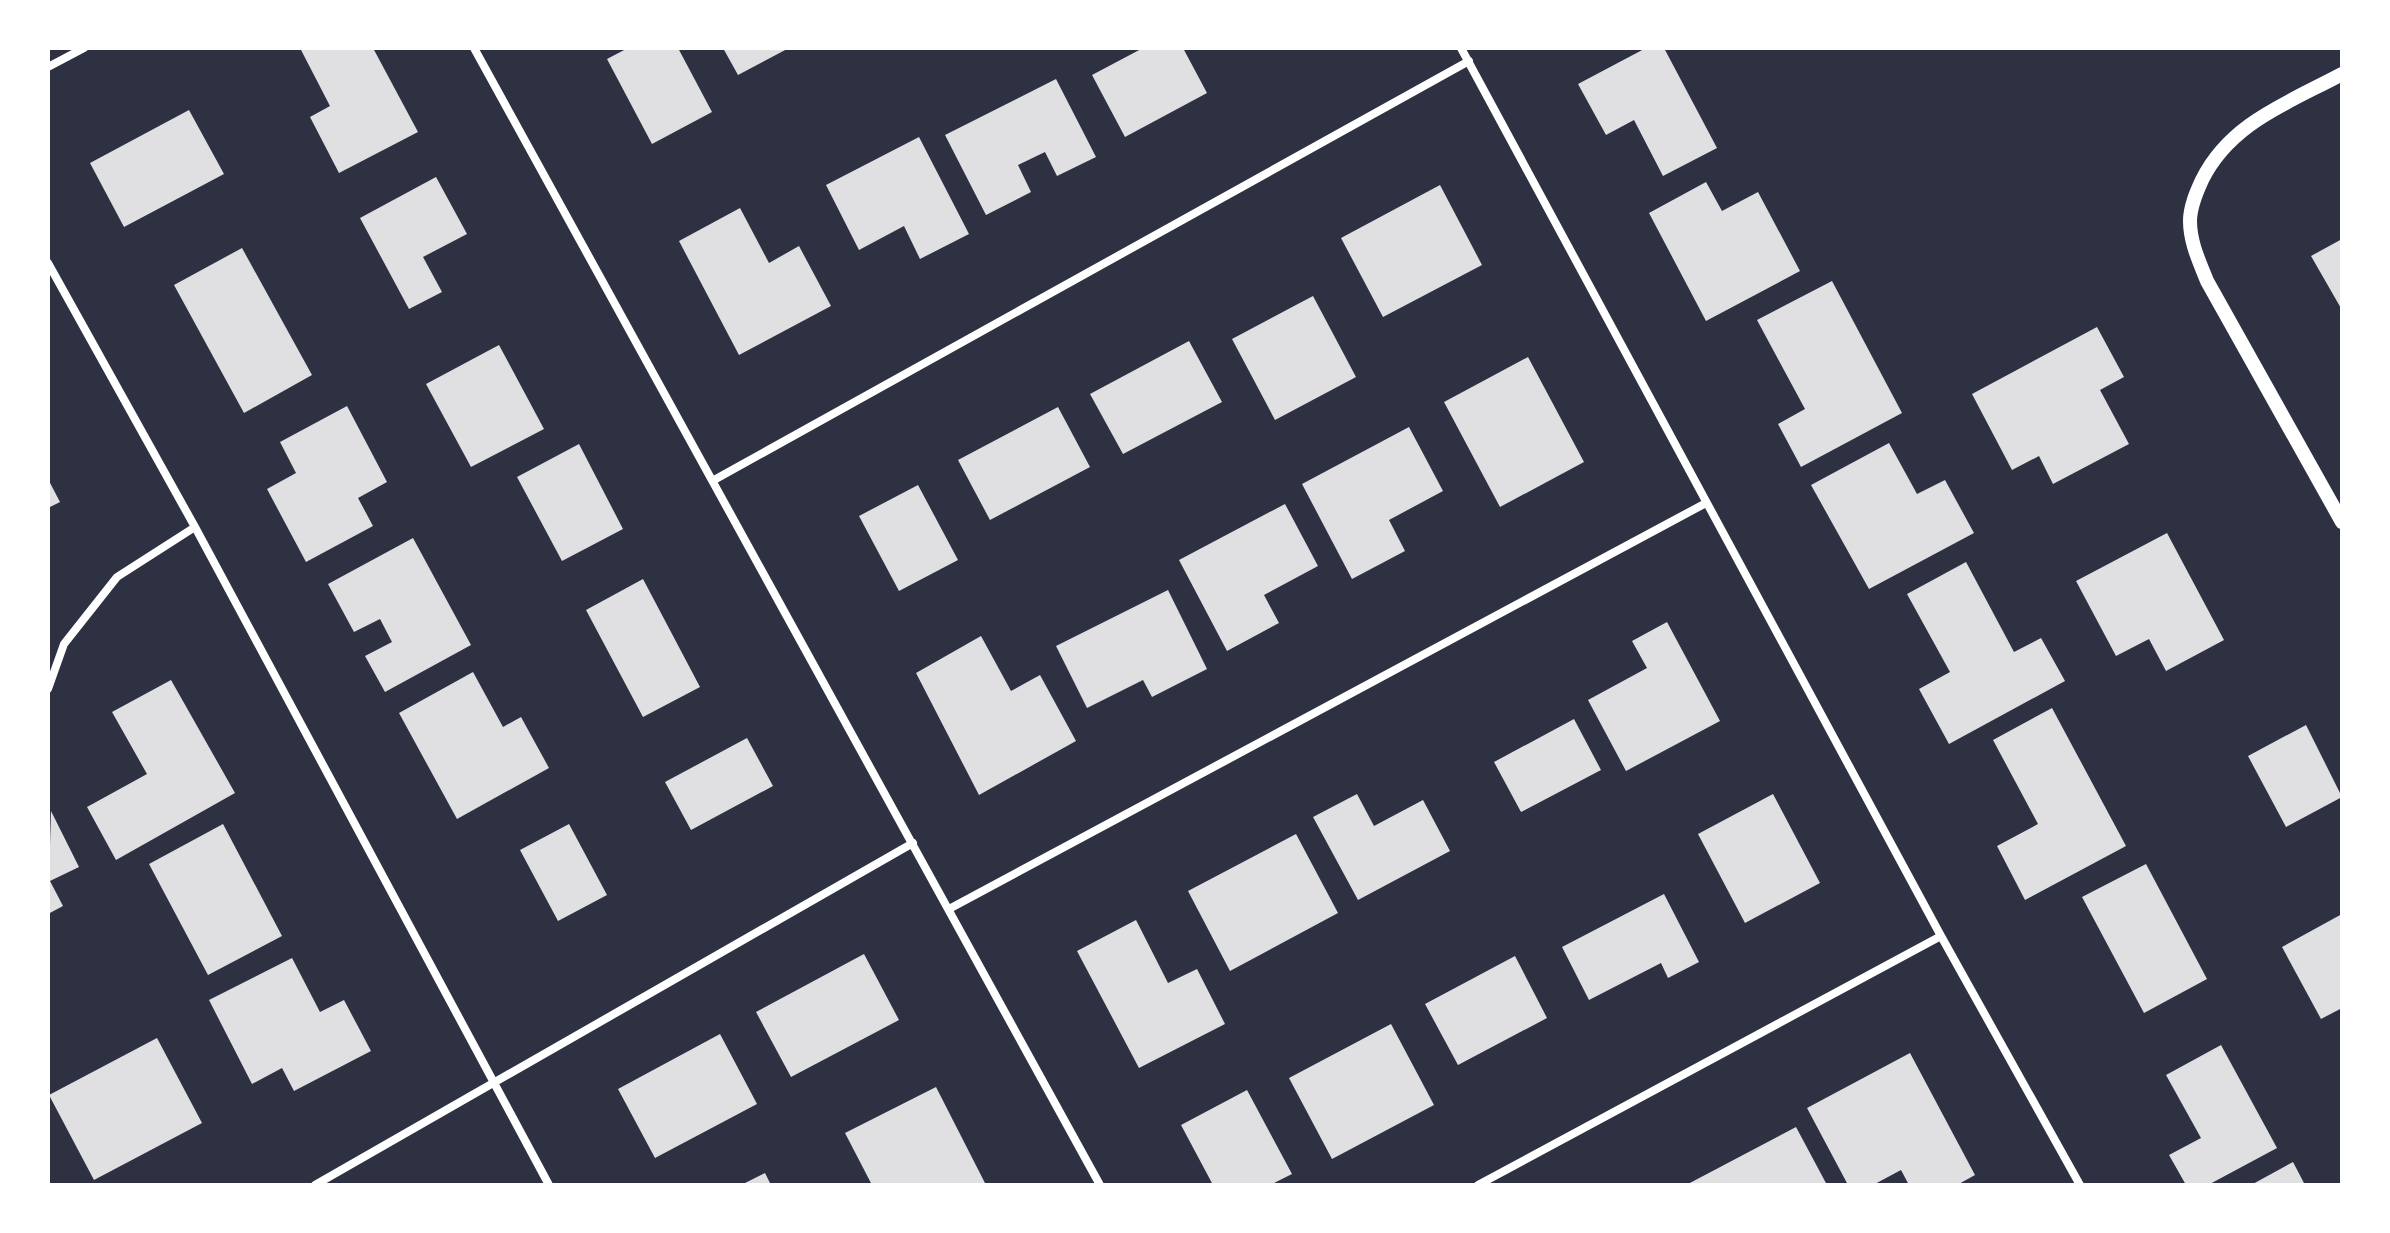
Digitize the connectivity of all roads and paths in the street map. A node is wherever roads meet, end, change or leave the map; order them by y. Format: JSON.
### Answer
{"nodes":[{"id":1,"x":84,"y":48,"type":"edge"},
{"id":2,"x":474,"y":48,"type":"edge"},
{"id":3,"x":1461,"y":48,"type":"edge"},
{"id":4,"x":1469,"y":61,"type":"junction"},
{"id":5,"x":48,"y":67,"type":"edge"},
{"id":6,"x":2342,"y":74,"type":"edge"},
{"id":7,"x":48,"y":263,"type":"edge"},
{"id":8,"x":714,"y":480,"type":"junction"},
{"id":9,"x":1706,"y":503,"type":"junction"},
{"id":10,"x":2340,"y":511,"type":"edge"},
{"id":11,"x":195,"y":527,"type":"junction"},
{"id":12,"x":48,"y":689,"type":"edge"},
{"id":13,"x":913,"y":843,"type":"junction"},
{"id":14,"x":949,"y":909,"type":"junction"},
{"id":15,"x":1941,"y":936,"type":"junction"},
{"id":16,"x":496,"y":1082,"type":"junction"},
{"id":17,"x":315,"y":1185,"type":"edge"},
{"id":18,"x":549,"y":1185,"type":"edge"},
{"id":19,"x":1100,"y":1185,"type":"edge"},
{"id":20,"x":1478,"y":1185,"type":"edge"},
{"id":21,"x":2080,"y":1185,"type":"edge"}],
"edges":[{"from":1,"to":5,"type":"street"},
{"from":2,"to":8,"type":"street"},
{"from":3,"to":4,"type":"street"},
{"from":4,"to":8,"type":"street"},
{"from":4,"to":9,"type":"street"},
{"from":6,"to":10,"type":"street"},
{"from":7,"to":11,"type":"street"},
{"from":8,"to":13,"type":"street"},
{"from":9,"to":14,"type":"street"},
{"from":9,"to":15,"type":"street"},
{"from":11,"to":12,"type":"street"},
{"from":11,"to":16,"type":"street"},
{"from":13,"to":14,"type":"street"},
{"from":13,"to":16,"type":"street"},
{"from":14,"to":19,"type":"street"},
{"from":15,"to":20,"type":"street"},
{"from":15,"to":21,"type":"street"},
{"from":16,"to":17,"type":"street"},
{"from":16,"to":18,"type":"street"}]}
